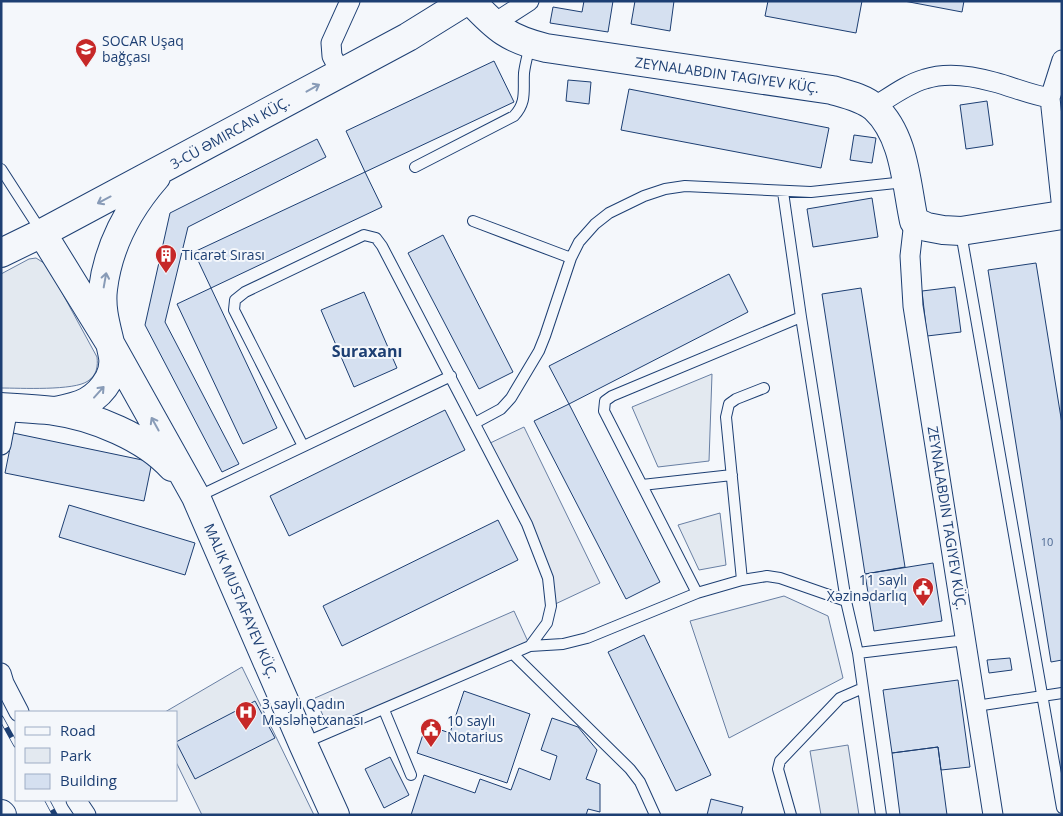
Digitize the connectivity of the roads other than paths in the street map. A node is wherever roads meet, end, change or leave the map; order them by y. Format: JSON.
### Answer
{"nodes":[{"id":1,"x":350,"y":1,"type":"edge"},
{"id":2,"x":466,"y":1,"type":"edge"},
{"id":3,"x":471,"y":1,"type":"edge"},
{"id":4,"x":529,"y":1,"type":"edge"},
{"id":5,"x":493,"y":24,"type":"junction"},
{"id":6,"x":530,"y":44,"type":"junction"},
{"id":7,"x":1062,"y":60,"type":"edge"},
{"id":8,"x":341,"y":73,"type":"junction"},
{"id":9,"x":1056,"y":96,"type":"edge"},
{"id":10,"x":874,"y":107,"type":"junction"},
{"id":11,"x":415,"y":167,"type":"dead end"},
{"id":12,"x":1,"y":169,"type":"edge"},
{"id":13,"x":162,"y":170,"type":"junction"},
{"id":14,"x":906,"y":182,"type":"junction"},
{"id":15,"x":783,"y":192,"type":"junction"},
{"id":16,"x":1062,"y":210,"type":"edge"},
{"id":17,"x":1062,"y":215,"type":"edge"},
{"id":18,"x":473,"y":221,"type":"dead end"},
{"id":19,"x":914,"y":221,"type":"junction"},
{"id":20,"x":961,"y":232,"type":"junction"},
{"id":21,"x":42,"y":233,"type":"junction"},
{"id":22,"x":1,"y":253,"type":"edge"},
{"id":23,"x":571,"y":258,"type":"junction"},
{"id":24,"x":801,"y":317,"type":"junction"},
{"id":25,"x":110,"y":345,"type":"junction"},
{"id":26,"x":451,"y":376,"type":"junction"},
{"id":27,"x":764,"y":388,"type":"dead end"},
{"id":28,"x":5,"y":408,"type":"edge"},
{"id":29,"x":56,"y":411,"type":"junction"},
{"id":30,"x":475,"y":423,"type":"junction"},
{"id":31,"x":1,"y":445,"type":"edge"},
{"id":32,"x":303,"y":446,"type":"junction"},
{"id":33,"x":732,"y":474,"type":"junction"},
{"id":34,"x":642,"y":485,"type":"junction"},
{"id":35,"x":196,"y":497,"type":"junction"},
{"id":36,"x":742,"y":580,"type":"junction"},
{"id":37,"x":697,"y":593,"type":"junction"},
{"id":38,"x":846,"y":601,"type":"junction"},
{"id":39,"x":966,"y":640,"type":"junction"},
{"id":40,"x":530,"y":646,"type":"junction"},
{"id":41,"x":858,"y":653,"type":"junction"},
{"id":42,"x":513,"y":654,"type":"junction"},
{"id":43,"x":1,"y":673,"type":"edge"},
{"id":44,"x":862,"y":688,"type":"junction"},
{"id":45,"x":1062,"y":692,"type":"edge"},
{"id":46,"x":1042,"y":696,"type":"junction"},
{"id":47,"x":976,"y":706,"type":"junction"},
{"id":48,"x":384,"y":710,"type":"junction"},
{"id":49,"x":18,"y":711,"type":"edge"},
{"id":50,"x":303,"y":744,"type":"junction"},
{"id":51,"x":411,"y":776,"type":"dead end"},
{"id":52,"x":77,"y":801,"type":"edge"},
{"id":53,"x":1062,"y":808,"type":"edge"},
{"id":54,"x":86,"y":815,"type":"edge"},
{"id":55,"x":336,"y":815,"type":"edge"},
{"id":56,"x":655,"y":815,"type":"edge"},
{"id":57,"x":791,"y":815,"type":"edge"},
{"id":58,"x":881,"y":815,"type":"edge"},
{"id":59,"x":992,"y":815,"type":"edge"}],
"edges":[{"from":1,"to":8,"type":"street"},
{"from":2,"to":8,"type":"street","name":"3-CÜ ƏMIRCAN KÜÇ."},
{"from":3,"to":5,"type":"street","name":"ZEYNALABDIN TAGIYEV KÜÇ."},
{"from":4,"to":5,"type":"street"},
{"from":5,"to":6,"type":"street","name":"ZEYNALABDIN TAGIYEV KÜÇ."},
{"from":6,"to":10,"type":"street","name":"ZEYNALABDIN TAGIYEV KÜÇ."},
{"from":6,"to":11,"type":"lane"},
{"from":7,"to":9,"type":"street"},
{"from":13,"to":8,"type":"street","name":"3-CÜ ƏMIRCAN KÜÇ.","one_way":true},
{"from":9,"to":10,"type":"street"},
{"from":9,"to":16,"type":"street"},
{"from":10,"to":14,"type":"street","name":"ZEYNALABDIN TAGIYEV KÜÇ."},
{"from":12,"to":21,"type":"lane"},
{"from":13,"to":21,"type":"street","one_way":true},
{"from":25,"to":13,"type":"street","name":"3-CÜ ƏMIRCAN KÜÇ.","one_way":true},
{"from":14,"to":15,"type":"lane"},
{"from":14,"to":19,"type":"street","name":"ZEYNALABDIN TAGIYEV KÜÇ."},
{"from":15,"to":23,"type":"lane"},
{"from":15,"to":24,"type":"lane"},
{"from":17,"to":20,"type":"street"},
{"from":18,"to":23,"type":"lane"},
{"from":19,"to":20,"type":"street"},
{"from":19,"to":39,"type":"street","name":"ZEYNALABDIN TAGIYEV KÜÇ."},
{"from":20,"to":46,"type":"lane"},
{"from":21,"to":22,"type":"street"},
{"from":21,"to":25,"type":"street"},
{"from":23,"to":30,"type":"lane"},
{"from":24,"to":34,"type":"lane"},
{"from":24,"to":38,"type":"lane"},
{"from":29,"to":25,"type":"street","one_way":true},
{"from":35,"to":25,"type":"street","one_way":true},
{"from":26,"to":30,"type":"lane"},
{"from":26,"to":32,"type":"lane"},
{"from":26,"to":32,"type":"lane"},
{"from":27,"to":33,"type":"lane"},
{"from":28,"to":29,"type":"street"},
{"from":28,"to":31,"type":"street"},
{"from":29,"to":35,"type":"street"},
{"from":30,"to":40,"type":"lane"},
{"from":32,"to":35,"type":"lane"},
{"from":33,"to":34,"type":"lane"},
{"from":33,"to":36,"type":"lane"},
{"from":34,"to":37,"type":"lane"},
{"from":35,"to":50,"type":"street","name":"MALIK MUSTAFAYEV KÜÇ."},
{"from":36,"to":37,"type":"lane"},
{"from":36,"to":38,"type":"lane"},
{"from":37,"to":40,"type":"lane"},
{"from":38,"to":41,"type":"lane"},
{"from":39,"to":41,"type":"lane"},
{"from":39,"to":47,"type":"street","name":"ZEYNALABDIN TAGIYEV KÜÇ."},
{"from":40,"to":42,"type":"lane"},
{"from":41,"to":44,"type":"lane"},
{"from":42,"to":48,"type":"lane"},
{"from":42,"to":56,"type":"lane"},
{"from":43,"to":49,"type":"street"},
{"from":44,"to":57,"type":"lane"},
{"from":44,"to":58,"type":"lane"},
{"from":45,"to":46,"type":"lane"},
{"from":46,"to":47,"type":"lane"},
{"from":46,"to":53,"type":"lane"},
{"from":47,"to":59,"type":"street","name":"ZEYNALABDIN TAGIYEV KÜÇ."},
{"from":48,"to":50,"type":"lane"},
{"from":48,"to":51,"type":"lane"},
{"from":50,"to":55,"type":"street","name":"MALIK MUSTAFAYEV KÜÇ."},
{"from":52,"to":54,"type":"street"}]}
